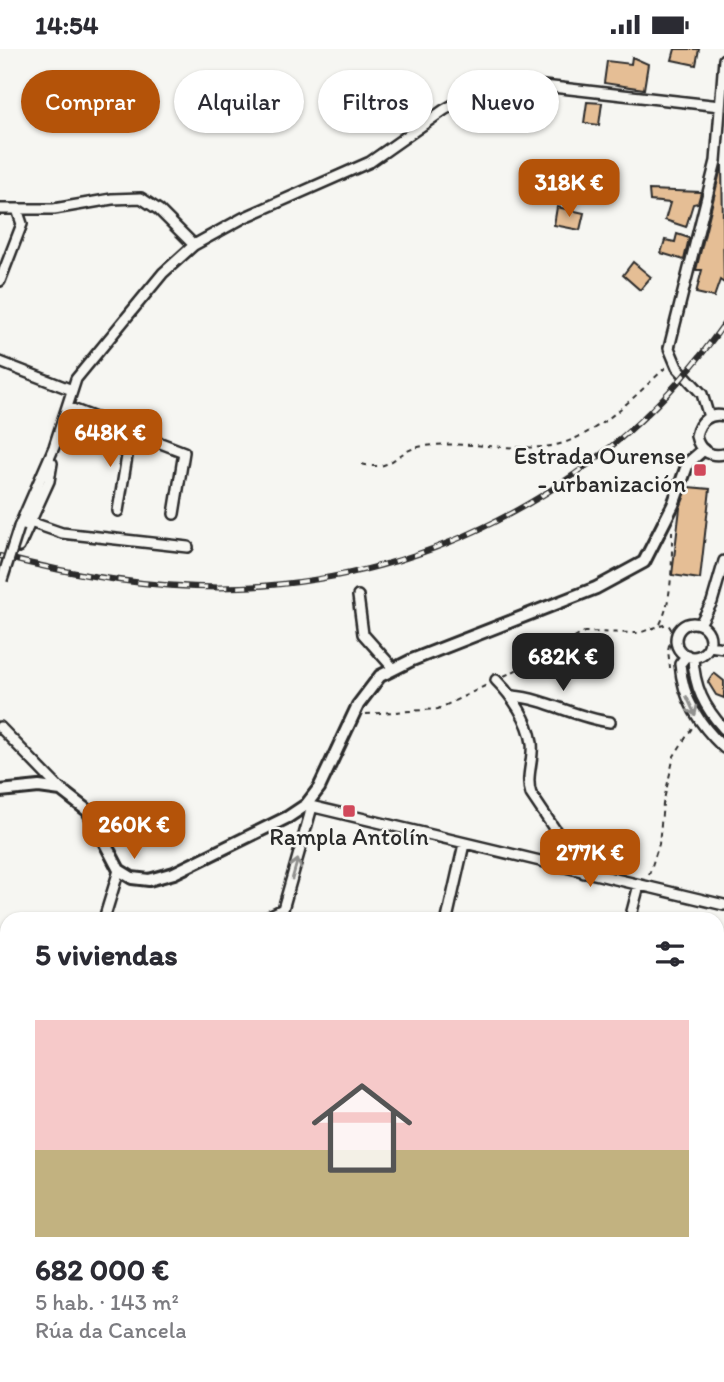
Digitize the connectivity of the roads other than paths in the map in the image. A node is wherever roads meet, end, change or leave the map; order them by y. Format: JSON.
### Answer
{"nodes":[{"id":1,"x":724,"y":59,"type":"edge"},
{"id":2,"x":720,"y":106,"type":"junction"},
{"id":3,"x":0,"y":209,"type":"edge"},
{"id":4,"x":17,"y":209,"type":"junction"},
{"id":5,"x":194,"y":245,"type":"junction"},
{"id":6,"x":0,"y":281,"type":"edge"},
{"id":7,"x":0,"y":362,"type":"edge"},
{"id":8,"x":72,"y":390,"type":"junction"},
{"id":9,"x":67,"y":407,"type":"junction"},
{"id":10,"x":723,"y":414,"type":"edge"},
{"id":11,"x":709,"y":417,"type":"junction"},
{"id":12,"x":131,"y":432,"type":"junction"},
{"id":13,"x":54,"y":447,"type":"junction"},
{"id":14,"x":703,"y":450,"type":"junction"},
{"id":15,"x":724,"y":454,"type":"edge"},
{"id":16,"x":118,"y":510,"type":"dead end"},
{"id":17,"x":174,"y":514,"type":"dead end"},
{"id":18,"x":30,"y":522,"type":"junction"},
{"id":19,"x":19,"y":547,"type":"dead end"},
{"id":20,"x":188,"y":547,"type":"dead end"},
{"id":21,"x":724,"y":561,"type":"edge"},
{"id":22,"x":1,"y":585,"type":"edge"},
{"id":23,"x":358,"y":596,"type":"dead end"},
{"id":24,"x":700,"y":624,"type":"junction"},
{"id":25,"x":709,"y":646,"type":"junction"},
{"id":26,"x":724,"y":647,"type":"edge"},
{"id":27,"x":690,"y":656,"type":"junction"},
{"id":28,"x":394,"y":669,"type":"junction"},
{"id":29,"x":496,"y":680,"type":"road end"},
{"id":30,"x":513,"y":696,"type":"junction"},
{"id":31,"x":610,"y":722,"type":"dead end"},
{"id":32,"x":0,"y":727,"type":"edge"},
{"id":33,"x":724,"y":729,"type":"edge"},
{"id":34,"x":724,"y":748,"type":"edge"},
{"id":35,"x":61,"y":790,"type":"junction"},
{"id":36,"x":0,"y":791,"type":"edge"},
{"id":37,"x":309,"y":806,"type":"junction"},
{"id":38,"x":464,"y":844,"type":"junction"},
{"id":39,"x":119,"y":870,"type":"junction"},
{"id":40,"x":584,"y":873,"type":"junction"},
{"id":41,"x":642,"y":885,"type":"junction"},
{"id":42,"x":722,"y":902,"type":"edge"},
{"id":43,"x":106,"y":912,"type":"edge"},
{"id":44,"x":277,"y":912,"type":"edge"},
{"id":45,"x":449,"y":912,"type":"edge"},
{"id":46,"x":632,"y":912,"type":"edge"}],
"edges":[{"from":1,"to":2,"type":"street"},
{"from":2,"to":5,"type":"street"},
{"from":2,"to":11,"type":"street"},
{"from":3,"to":4,"type":"street"},
{"from":4,"to":5,"type":"street"},
{"from":4,"to":6,"type":"street"},
{"from":5,"to":8,"type":"street"},
{"from":7,"to":8,"type":"street"},
{"from":8,"to":9,"type":"street"},
{"from":9,"to":12,"type":"street"},
{"from":9,"to":13,"type":"street"},
{"from":10,"to":11,"type":"street"},
{"from":11,"to":14,"type":"street"},
{"from":12,"to":16,"type":"street"},
{"from":12,"to":17,"type":"street"},
{"from":13,"to":18,"type":"street"},
{"from":13,"to":22,"type":"street","bridge":true},
{"from":14,"to":15,"type":"street"},
{"from":14,"to":28,"type":"street"},
{"from":18,"to":19,"type":"street"},
{"from":18,"to":20,"type":"street"},
{"from":21,"to":24,"type":"street"},
{"from":23,"to":28,"type":"street"},
{"from":24,"to":25,"type":"street"},
{"from":24,"to":27,"type":"street"},
{"from":25,"to":26,"type":"street"},
{"from":25,"to":27,"type":"street"},
{"from":27,"to":33,"type":"street"},
{"from":27,"to":34,"type":"street","one_way":true},
{"from":28,"to":37,"type":"street"},
{"from":29,"to":30,"type":"street"},
{"from":30,"to":31,"type":"street"},
{"from":30,"to":40,"type":"street"},
{"from":32,"to":35,"type":"street"},
{"from":35,"to":36,"type":"street"},
{"from":35,"to":39,"type":"street"},
{"from":37,"to":38,"type":"street"},
{"from":37,"to":39,"type":"street"},
{"from":44,"to":37,"type":"street","one_way":true},
{"from":38,"to":40,"type":"street"},
{"from":38,"to":45,"type":"street"},
{"from":39,"to":43,"type":"street"},
{"from":40,"to":41,"type":"street"},
{"from":41,"to":42,"type":"street"},
{"from":41,"to":46,"type":"street"}]}
